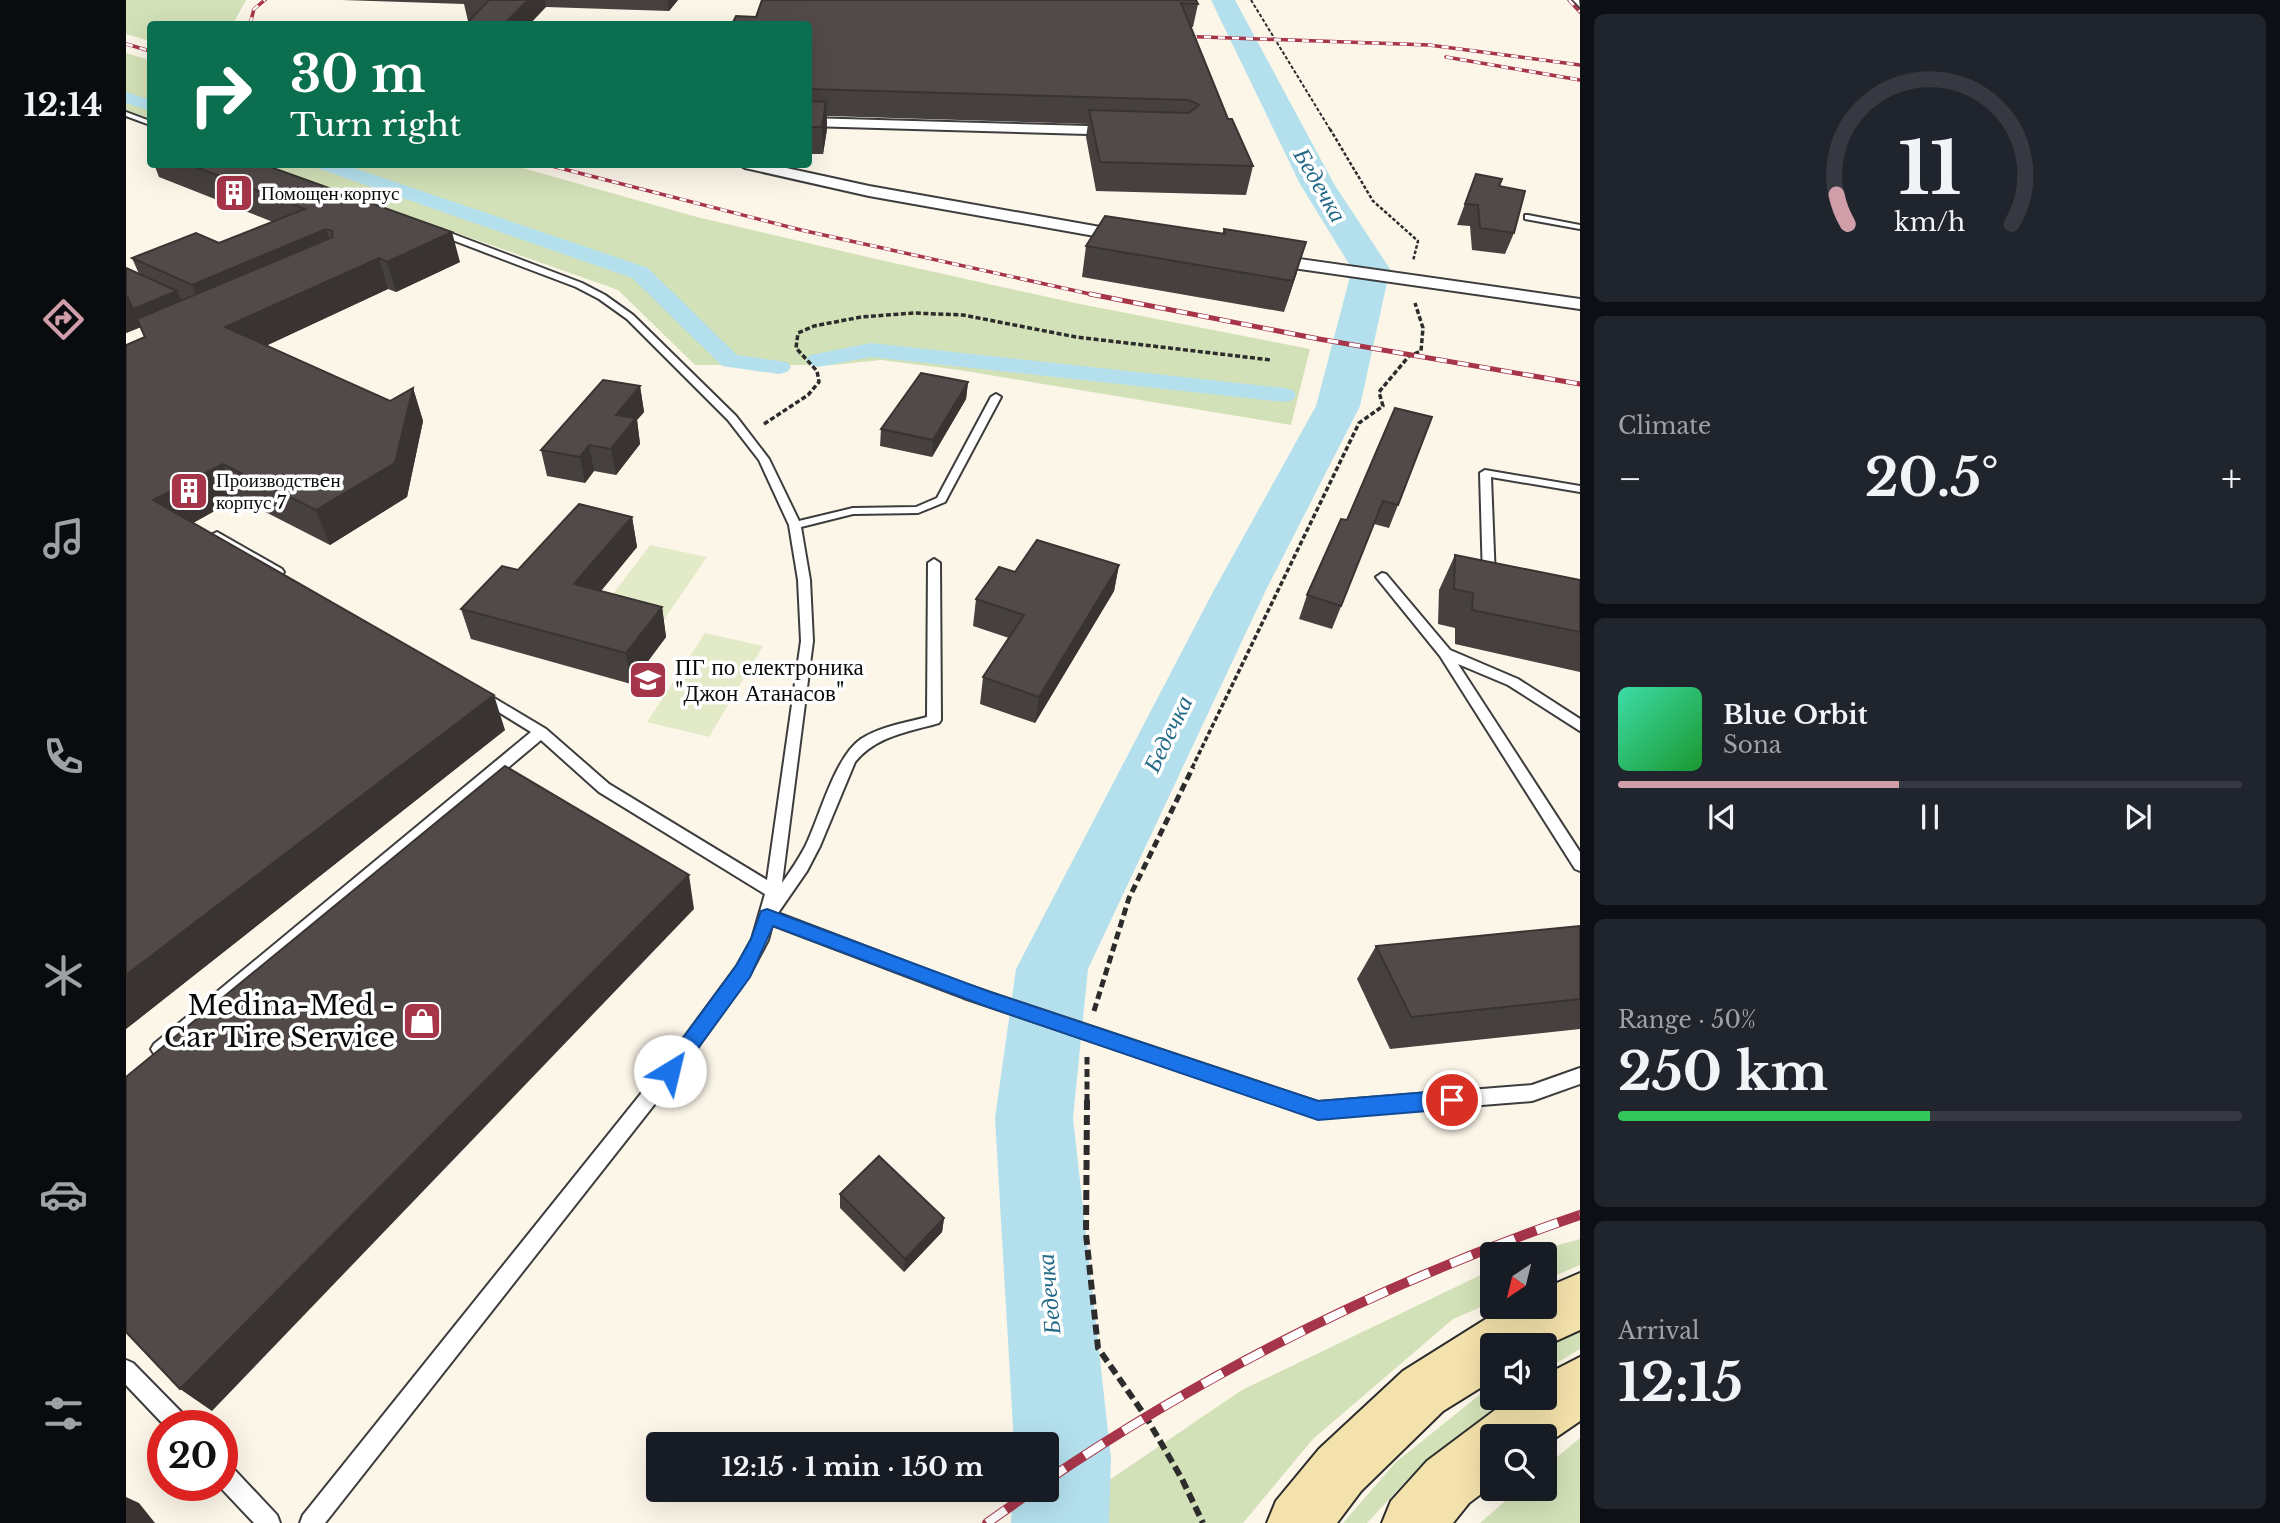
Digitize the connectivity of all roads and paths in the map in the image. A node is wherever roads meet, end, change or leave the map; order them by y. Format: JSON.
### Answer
{"nodes":[{"id":1,"x":1251,"y":0,"type":"edge"},
{"id":2,"x":1576,"y":0,"type":"edge"},
{"id":3,"x":1580,"y":5,"type":"edge"},
{"id":4,"x":126,"y":114,"type":"edge"},
{"id":5,"x":147,"y":122,"type":"edge"},
{"id":6,"x":812,"y":122,"type":"edge"},
{"id":7,"x":1142,"y":132,"type":"edge"},
{"id":8,"x":763,"y":168,"type":"edge"},
{"id":9,"x":1528,"y":217,"type":"dead end"},
{"id":10,"x":426,"y":227,"type":"edge"},
{"id":11,"x":1580,"y":228,"type":"edge"},
{"id":12,"x":1151,"y":240,"type":"edge"},
{"id":13,"x":1254,"y":257,"type":"edge"},
{"id":14,"x":1401,"y":278,"type":"junction"},
{"id":15,"x":1580,"y":304,"type":"edge"},
{"id":16,"x":1271,"y":360,"type":"dead end"},
{"id":17,"x":996,"y":397,"type":"dead end"},
{"id":18,"x":745,"y":434,"type":"junction"},
{"id":19,"x":1580,"y":488,"type":"edge"},
{"id":20,"x":795,"y":526,"type":"junction"},
{"id":21,"x":217,"y":535,"type":"edge"},
{"id":22,"x":934,"y":563,"type":"dead end"},
{"id":23,"x":1382,"y":577,"type":"dead end"},
{"id":24,"x":287,"y":578,"type":"edge"},
{"id":25,"x":1503,"y":589,"type":"edge"},
{"id":26,"x":1445,"y":653,"type":"junction"},
{"id":27,"x":472,"y":690,"type":"edge"},
{"id":28,"x":1580,"y":726,"type":"edge"},
{"id":29,"x":541,"y":732,"type":"junction"},
{"id":30,"x":1580,"y":865,"type":"edge"},
{"id":31,"x":773,"y":891,"type":"junction"},
{"id":32,"x":767,"y":916,"type":"junction"},
{"id":33,"x":1087,"y":1034,"type":"junction"},
{"id":34,"x":147,"y":1060,"type":"edge"},
{"id":35,"x":1580,"y":1076,"type":"edge"},
{"id":36,"x":1580,"y":1301,"type":"edge"},
{"id":37,"x":1515,"y":1333,"type":"edge"},
{"id":38,"x":1480,"y":1356,"type":"edge"},
{"id":39,"x":126,"y":1370,"type":"edge"},
{"id":40,"x":1580,"y":1386,"type":"edge"},
{"id":41,"x":164,"y":1410,"type":"edge"},
{"id":42,"x":1525,"y":1424,"type":"edge"},
{"id":43,"x":1480,"y":1457,"type":"edge"},
{"id":44,"x":238,"y":1490,"type":"edge"},
{"id":45,"x":269,"y":1523,"type":"edge"},
{"id":46,"x":311,"y":1523,"type":"edge"},
{"id":47,"x":1203,"y":1523,"type":"edge"},
{"id":48,"x":1298,"y":1523,"type":"edge"},
{"id":49,"x":1413,"y":1523,"type":"edge"}],
"edges":[{"from":1,"to":14,"type":"path"},
{"from":2,"to":3,"type":"lane"},
{"from":4,"to":5,"type":"lane"},
{"from":6,"to":7,"type":"street"},
{"from":8,"to":12,"type":"street"},
{"from":9,"to":11,"type":"lane"},
{"from":10,"to":18,"type":"lane"},
{"from":13,"to":14,"type":"street"},
{"from":14,"to":15,"type":"street"},
{"from":14,"to":33,"type":"path"},
{"from":16,"to":18,"type":"path"},
{"from":17,"to":20,"type":"lane"},
{"from":18,"to":20,"type":"lane"},
{"from":19,"to":25,"type":"lane"},
{"from":20,"to":31,"type":"lane"},
{"from":21,"to":24,"type":"lane"},
{"from":22,"to":32,"type":"lane"},
{"from":23,"to":26,"type":"lane"},
{"from":26,"to":28,"type":"lane"},
{"from":26,"to":30,"type":"lane"},
{"from":27,"to":29,"type":"lane"},
{"from":29,"to":31,"type":"lane"},
{"from":29,"to":34,"type":"lane"},
{"from":31,"to":32,"type":"lane"},
{"from":32,"to":33,"type":"lane"},
{"from":32,"to":46,"type":"lane"},
{"from":33,"to":35,"type":"lane"},
{"from":33,"to":47,"type":"path"},
{"from":36,"to":37,"type":"main road"},
{"from":38,"to":48,"type":"main road"},
{"from":39,"to":41,"type":"lane"},
{"from":40,"to":42,"type":"main road"},
{"from":43,"to":49,"type":"main road"},
{"from":44,"to":45,"type":"lane"}]}
